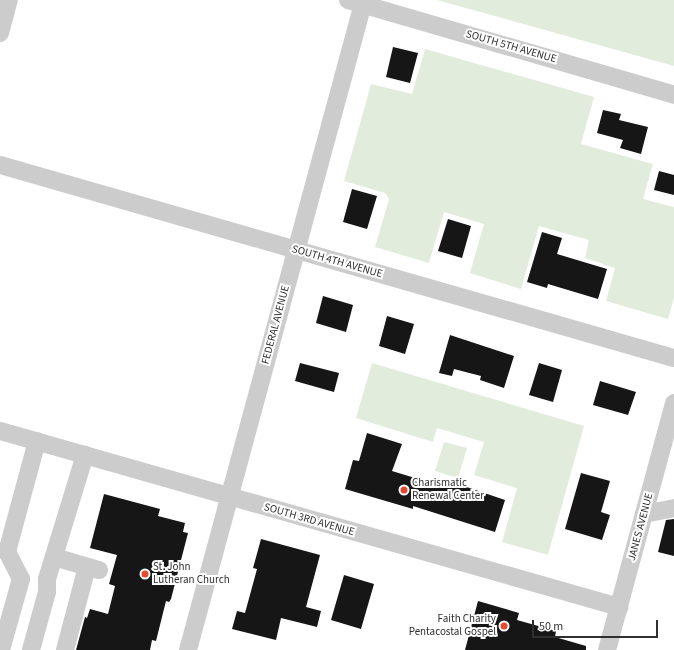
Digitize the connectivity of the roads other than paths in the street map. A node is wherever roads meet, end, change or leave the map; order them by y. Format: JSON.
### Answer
{"nodes":[{"id":1,"x":9,"y":0,"type":"edge"},
{"id":2,"x":358,"y":1,"type":"edge"},
{"id":3,"x":0,"y":33,"type":"edge"},
{"id":4,"x":674,"y":95,"type":"edge"},
{"id":5,"x":0,"y":165,"type":"edge"},
{"id":6,"x":295,"y":250,"type":"junction"},
{"id":7,"x":674,"y":358,"type":"edge"},
{"id":8,"x":674,"y":403,"type":"edge"},
{"id":9,"x":0,"y":431,"type":"edge"},
{"id":10,"x":37,"y":441,"type":"junction"},
{"id":11,"x":85,"y":455,"type":"junction"},
{"id":12,"x":230,"y":497,"type":"junction"},
{"id":13,"x":674,"y":508,"type":"edge"},
{"id":14,"x":644,"y":514,"type":"junction"},
{"id":15,"x":54,"y":557,"type":"junction"},
{"id":16,"x":19,"y":575,"type":"junction"},
{"id":17,"x":47,"y":586,"type":"junction"},
{"id":18,"x":619,"y":607,"type":"junction"},
{"id":19,"x":1,"y":650,"type":"edge"},
{"id":20,"x":31,"y":650,"type":"edge"},
{"id":21,"x":65,"y":650,"type":"edge"},
{"id":22,"x":188,"y":650,"type":"edge"},
{"id":23,"x":607,"y":650,"type":"edge"}],
"edges":[{"from":1,"to":3,"type":"street"},
{"from":2,"to":4,"type":"street","name":"SOUTH 5TH AVENUE"},
{"from":2,"to":6,"type":"street","name":"FEDERAL AVENUE"},
{"from":5,"to":6,"type":"street","name":"SOUTH 4TH AVENUE"},
{"from":6,"to":7,"type":"street","name":"SOUTH 4TH AVENUE"},
{"from":6,"to":12,"type":"street","name":"FEDERAL AVENUE"},
{"from":8,"to":14,"type":"street","name":"JANES AVENUE"},
{"from":9,"to":10,"type":"street","name":"SOUTH 3RD AVENUE"},
{"from":10,"to":11,"type":"street","name":"SOUTH 3RD AVENUE"},
{"from":10,"to":16,"type":"street"},
{"from":11,"to":12,"type":"street","name":"SOUTH 3RD AVENUE"},
{"from":11,"to":15,"type":"street"},
{"from":12,"to":18,"type":"street","name":"SOUTH 3RD AVENUE"},
{"from":12,"to":22,"type":"street","name":"FEDERAL AVENUE"},
{"from":13,"to":14,"type":"street"},
{"from":14,"to":18,"type":"street","name":"JANES AVENUE"},
{"from":15,"to":17,"type":"street"},
{"from":15,"to":21,"type":"street"},
{"from":16,"to":17,"type":"street"},
{"from":16,"to":19,"type":"street"},
{"from":17,"to":20,"type":"street"},
{"from":18,"to":23,"type":"street","name":"JANES AVENUE"}]}
